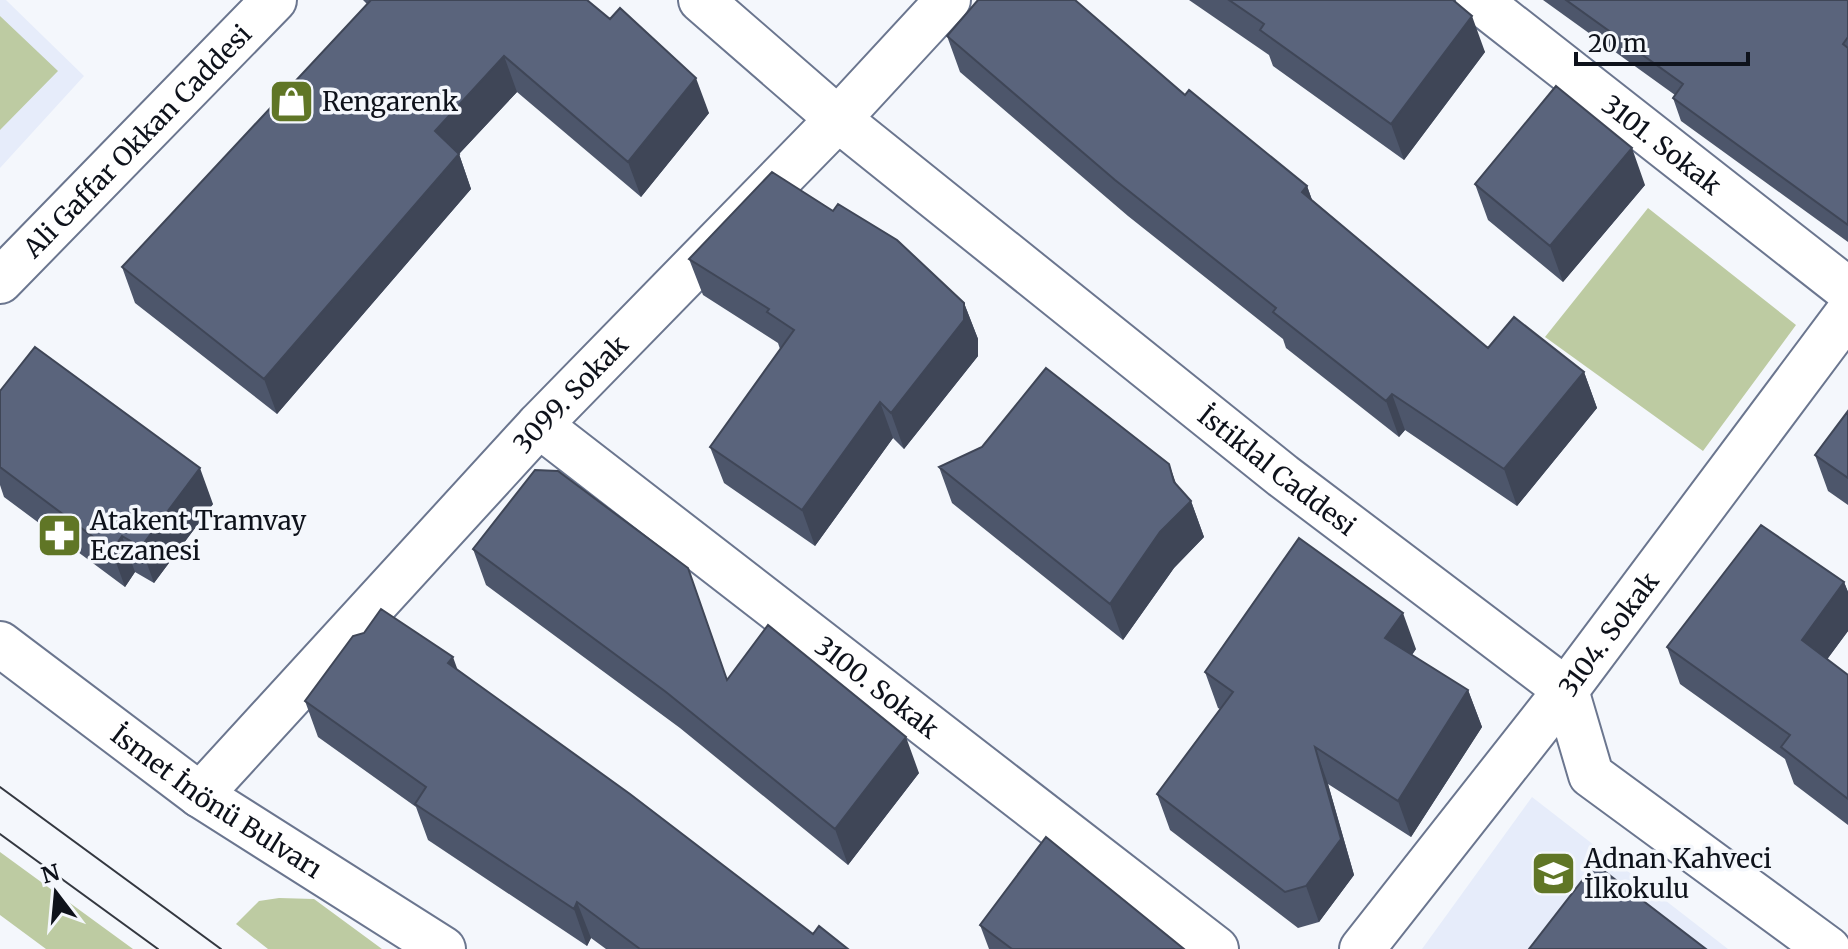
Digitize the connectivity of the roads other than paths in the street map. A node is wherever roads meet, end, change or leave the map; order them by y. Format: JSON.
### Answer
{"nodes":[{"id":1,"x":274,"y":0,"type":"edge"},
{"id":2,"x":701,"y":0,"type":"edge"},
{"id":3,"x":948,"y":0,"type":"edge"},
{"id":4,"x":1478,"y":0,"type":"edge"},
{"id":5,"x":838,"y":119,"type":"junction"},
{"id":6,"x":0,"y":281,"type":"edge"},
{"id":7,"x":1848,"y":290,"type":"edge"},
{"id":8,"x":1848,"y":313,"type":"edge"},
{"id":9,"x":539,"y":425,"type":"junction"},
{"id":10,"x":0,"y":644,"type":"edge"},
{"id":11,"x":1566,"y":690,"type":"junction"},
{"id":12,"x":200,"y":795,"type":"junction"},
{"id":13,"x":443,"y":949,"type":"edge"},
{"id":14,"x":1216,"y":949,"type":"edge"},
{"id":15,"x":1362,"y":949,"type":"edge"},
{"id":16,"x":1828,"y":949,"type":"edge"}],
"edges":[{"from":1,"to":6,"type":"street","name":"Ali Gaffar Okkan Caddesi"},
{"from":2,"to":5,"type":"street","name":"İstiklal Caddesi"},
{"from":3,"to":5,"type":"street","name":"3099. Sokak"},
{"from":4,"to":7,"type":"street","name":"3101. Sokak"},
{"from":5,"to":9,"type":"street","name":"3099. Sokak"},
{"from":5,"to":11,"type":"street","name":"İstiklal Caddesi"},
{"from":8,"to":11,"type":"street","name":"3104. Sokak"},
{"from":9,"to":12,"type":"street","name":"3099. Sokak"},
{"from":9,"to":14,"type":"street","name":"3100. Sokak"},
{"from":10,"to":12,"type":"street","name":"İsmet İnönü Bulvarı"},
{"from":11,"to":15,"type":"street","name":"3104. Sokak"},
{"from":11,"to":16,"type":"street"},
{"from":12,"to":13,"type":"street","name":"İsmet İnönü Bulvarı"}]}
